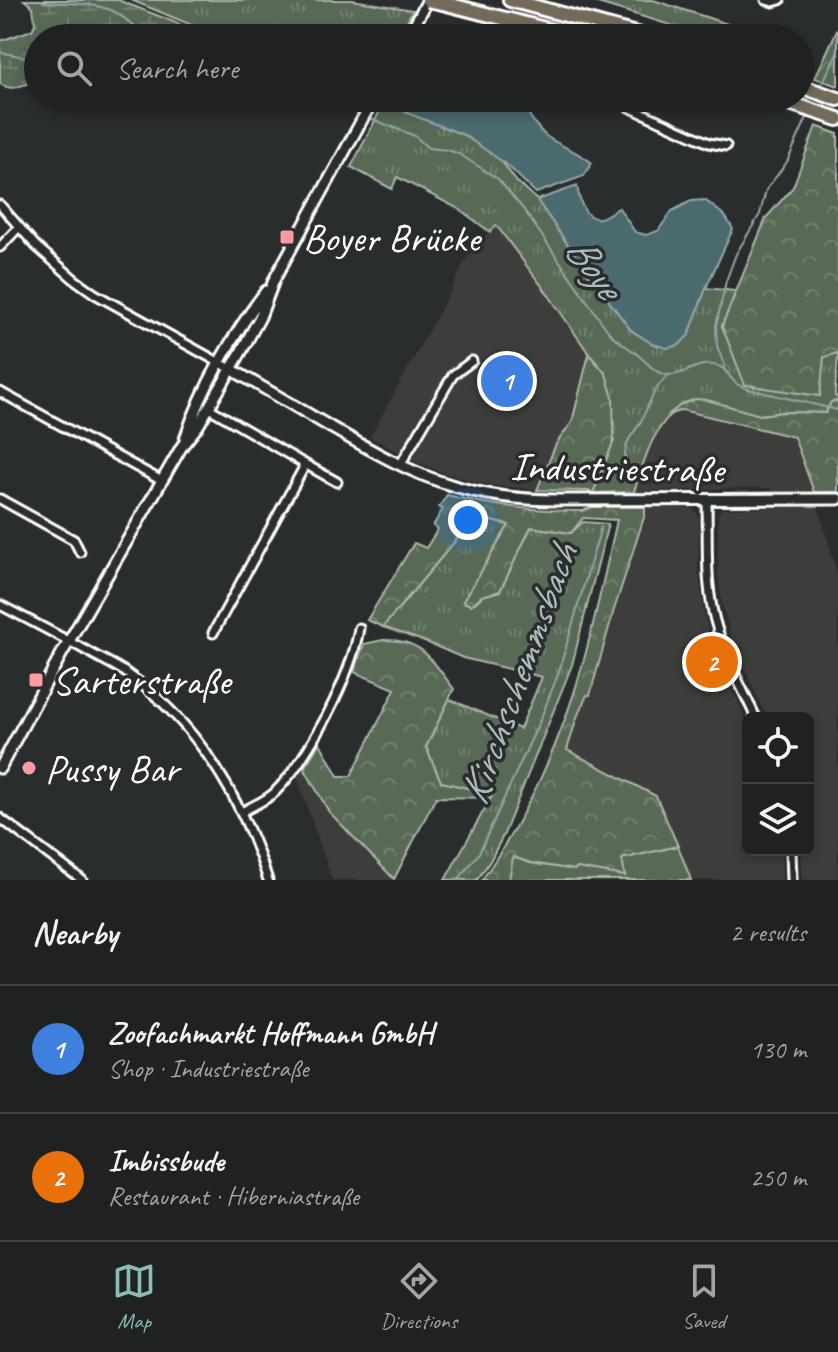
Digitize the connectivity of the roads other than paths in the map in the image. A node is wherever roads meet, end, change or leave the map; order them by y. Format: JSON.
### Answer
{"nodes":[{"id":1,"x":428,"y":0,"type":"edge"},
{"id":2,"x":510,"y":0,"type":"edge"},
{"id":3,"x":766,"y":0,"type":"edge"},
{"id":4,"x":780,"y":0,"type":"edge"},
{"id":5,"x":416,"y":24,"type":"edge"},
{"id":6,"x":525,"y":24,"type":"edge"},
{"id":7,"x":599,"y":24,"type":"edge"},
{"id":8,"x":814,"y":90,"type":"edge"},
{"id":9,"x":838,"y":99,"type":"edge"},
{"id":10,"x":814,"y":111,"type":"edge"},
{"id":11,"x":366,"y":112,"type":"edge"},
{"id":12,"x":640,"y":112,"type":"edge"},
{"id":13,"x":838,"y":119,"type":"edge"},
{"id":14,"x":726,"y":146,"type":"dead end"},
{"id":15,"x":0,"y":205,"type":"edge"},
{"id":16,"x":19,"y":227,"type":"junction"},
{"id":17,"x":0,"y":247,"type":"edge"},
{"id":18,"x":274,"y":280,"type":"junction"},
{"id":19,"x":472,"y":361,"type":"dead end"},
{"id":20,"x":220,"y":363,"type":"junction"},
{"id":21,"x":231,"y":369,"type":"junction"},
{"id":22,"x":0,"y":392,"type":"edge"},
{"id":23,"x":209,"y":408,"type":"junction"},
{"id":24,"x":182,"y":446,"type":"junction"},
{"id":25,"x":303,"y":463,"type":"junction"},
{"id":26,"x":400,"y":465,"type":"junction"},
{"id":27,"x":162,"y":481,"type":"junction"},
{"id":28,"x":337,"y":482,"type":"dead end"},
{"id":29,"x":0,"y":499,"type":"edge"},
{"id":30,"x":838,"y":499,"type":"edge"},
{"id":31,"x":707,"y":500,"type":"junction"},
{"id":32,"x":80,"y":552,"type":"dead end"},
{"id":33,"x":0,"y":605,"type":"edge"},
{"id":34,"x":359,"y":628,"type":"dead end"},
{"id":35,"x":213,"y":633,"type":"dead end"},
{"id":36,"x":69,"y":641,"type":"junction"},
{"id":37,"x":753,"y":712,"type":"edge"},
{"id":38,"x":0,"y":768,"type":"edge"},
{"id":39,"x":242,"y":812,"type":"junction"},
{"id":40,"x":0,"y":818,"type":"edge"},
{"id":41,"x":791,"y":856,"type":"edge"},
{"id":42,"x":82,"y":880,"type":"edge"},
{"id":43,"x":268,"y":880,"type":"edge"},
{"id":44,"x":792,"y":880,"type":"edge"}],
"edges":[{"from":1,"to":5,"type":"main road"},
{"from":1,"to":6,"type":"highway","bridge":true},
{"from":2,"to":7,"type":"highway"},
{"from":3,"to":4,"type":"street"},
{"from":8,"to":9,"type":"highway"},
{"from":10,"to":13,"type":"highway"},
{"from":11,"to":18,"type":"main road"},
{"from":12,"to":14,"type":"street"},
{"from":15,"to":16,"type":"street"},
{"from":16,"to":17,"type":"street"},
{"from":16,"to":20,"type":"street"},
{"from":18,"to":20,"type":"main road"},
{"from":18,"to":21,"type":"main road"},
{"from":19,"to":26,"type":"street"},
{"from":20,"to":21,"type":"street"},
{"from":20,"to":24,"type":"main road"},
{"from":21,"to":23,"type":"main road"},
{"from":21,"to":26,"type":"main road","name":"Industriestraße"},
{"from":22,"to":27,"type":"street"},
{"from":23,"to":24,"type":"main road"},
{"from":23,"to":25,"type":"street"},
{"from":24,"to":27,"type":"main road"},
{"from":25,"to":28,"type":"street"},
{"from":25,"to":35,"type":"street"},
{"from":26,"to":31,"type":"main road","name":"Industriestraße"},
{"from":27,"to":36,"type":"main road"},
{"from":29,"to":32,"type":"street"},
{"from":30,"to":31,"type":"main road","name":"Industriestraße"},
{"from":31,"to":37,"type":"street"},
{"from":33,"to":36,"type":"street"},
{"from":34,"to":39,"type":"street"},
{"from":36,"to":38,"type":"main road"},
{"from":36,"to":39,"type":"street"},
{"from":39,"to":43,"type":"street"},
{"from":40,"to":42,"type":"street"},
{"from":41,"to":44,"type":"street"}]}
